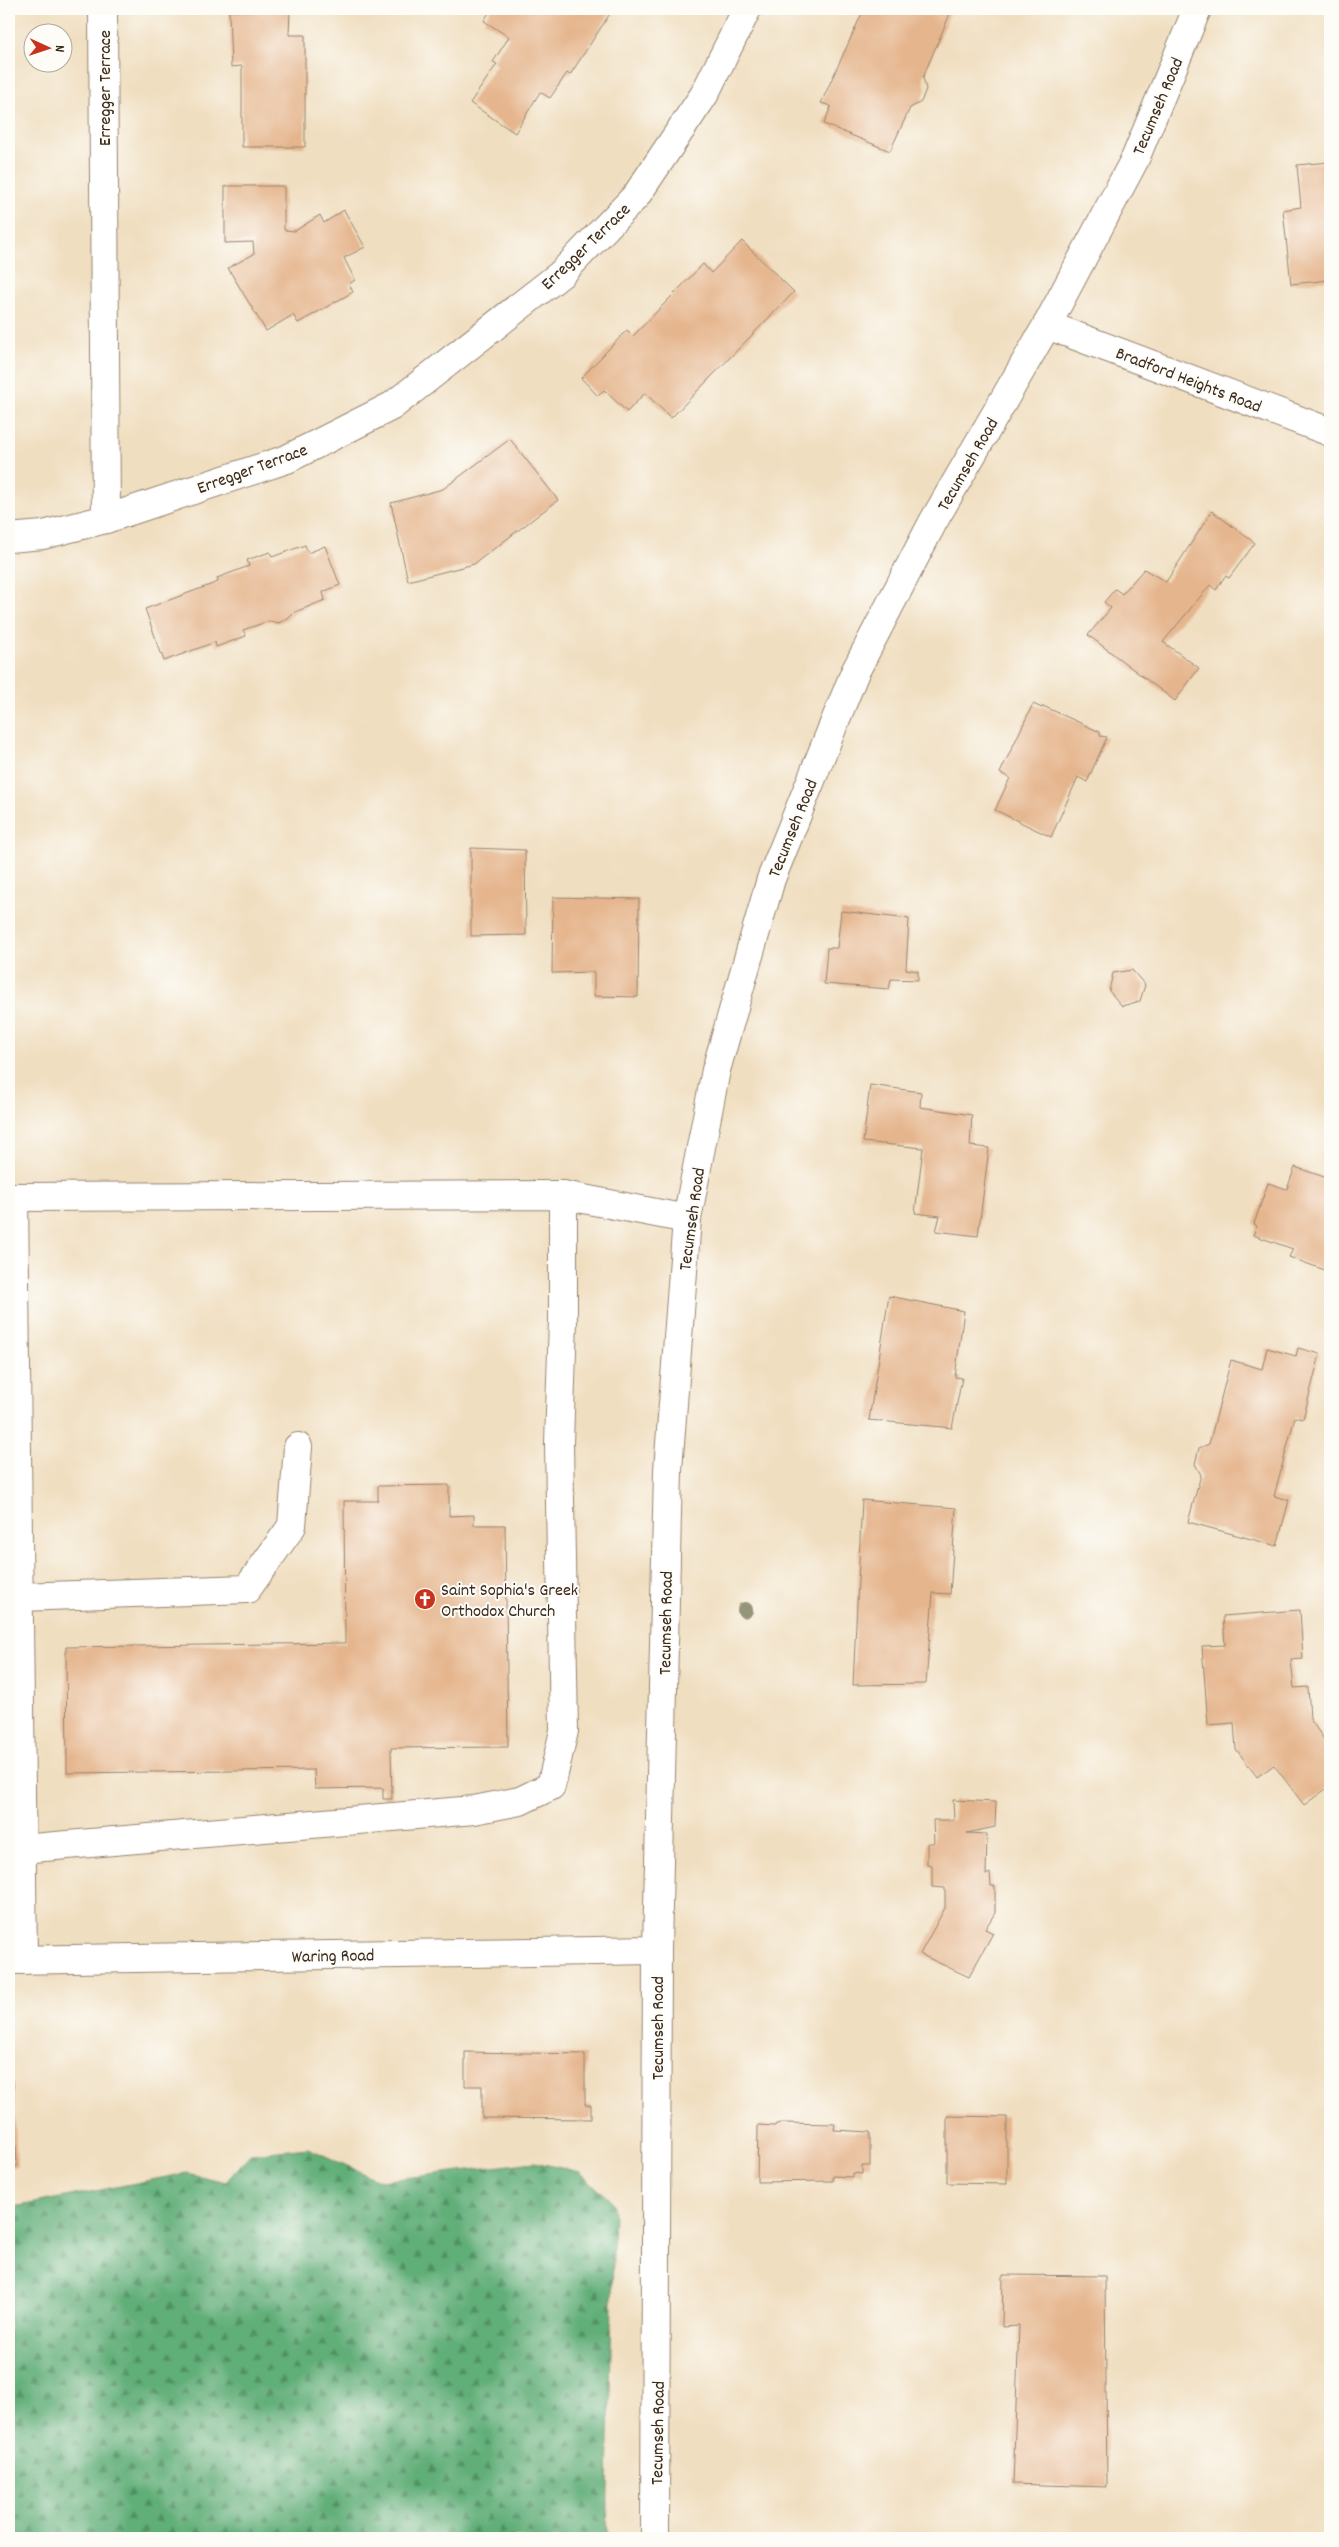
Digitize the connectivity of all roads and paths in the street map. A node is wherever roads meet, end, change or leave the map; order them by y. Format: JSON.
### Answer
{"nodes":[{"id":1,"x":103,"y":9,"type":"edge"},
{"id":2,"x":747,"y":9,"type":"edge"},
{"id":3,"x":1197,"y":9,"type":"edge"},
{"id":4,"x":1047,"y":325,"type":"junction"},
{"id":5,"x":1330,"y":432,"type":"edge"},
{"id":6,"x":106,"y":519,"type":"junction"},
{"id":7,"x":9,"y":538,"type":"edge"},
{"id":8,"x":563,"y":1195,"type":"junction"},
{"id":9,"x":688,"y":1219,"type":"junction"},
{"id":10,"x":298,"y":1447,"type":"dead end"},
{"id":11,"x":19,"y":1597,"type":"junction"},
{"id":12,"x":21,"y":1849,"type":"junction"},
{"id":13,"x":657,"y":1950,"type":"junction"},
{"id":14,"x":16,"y":1960,"type":"edge"},
{"id":15,"x":655,"y":2538,"type":"edge"}],
"edges":[{"from":1,"to":6,"type":"street","name":"Erregger Terrace"},
{"from":2,"to":6,"type":"street","name":"Erregger Terrace"},
{"from":3,"to":4,"type":"street","name":"Tecumseh Road"},
{"from":4,"to":5,"type":"street","name":"Bradford Heights Road"},
{"from":4,"to":9,"type":"street","name":"Tecumseh Road"},
{"from":6,"to":7,"type":"street"},
{"from":8,"to":9,"type":"street"},
{"from":8,"to":11,"type":"street"},
{"from":8,"to":12,"type":"street"},
{"from":9,"to":13,"type":"street","name":"Tecumseh Road"},
{"from":10,"to":11,"type":"street"},
{"from":11,"to":12,"type":"street"},
{"from":12,"to":14,"type":"street"},
{"from":13,"to":14,"type":"street","name":"Waring Road"},
{"from":13,"to":15,"type":"street","name":"Tecumseh Road"}]}
